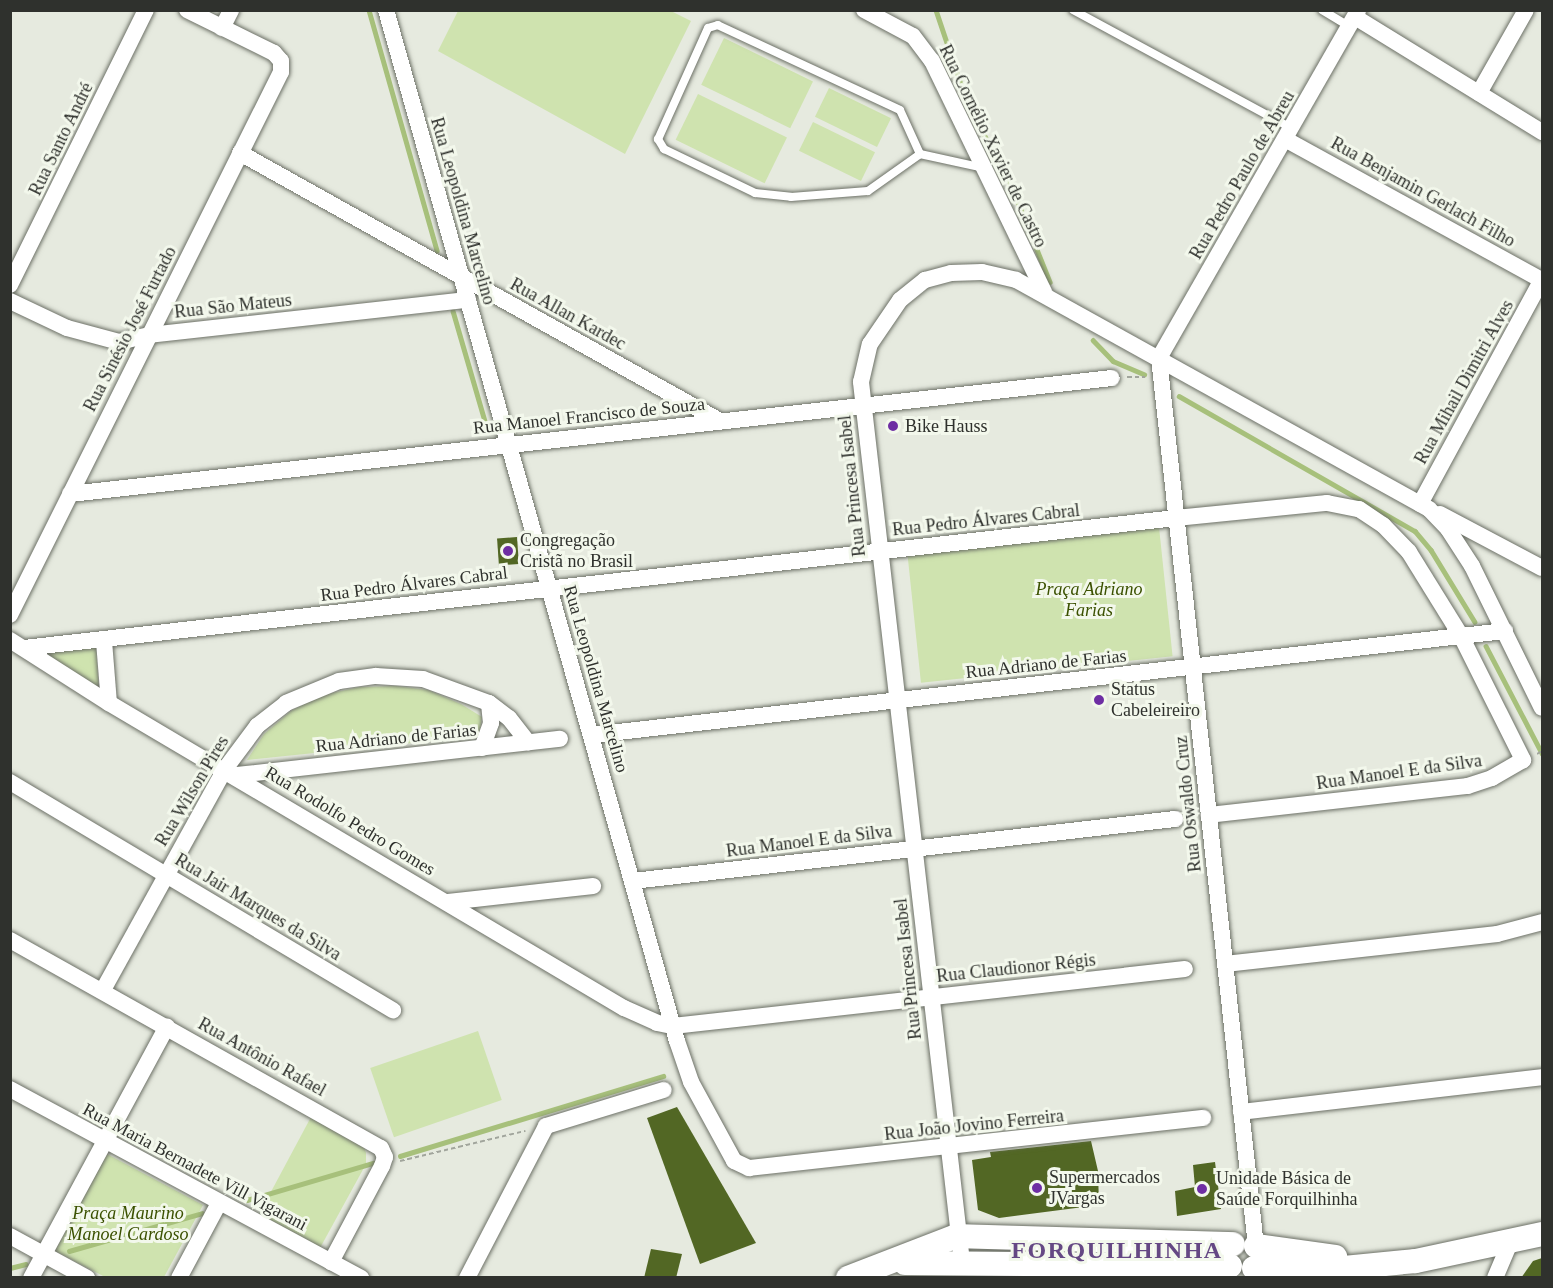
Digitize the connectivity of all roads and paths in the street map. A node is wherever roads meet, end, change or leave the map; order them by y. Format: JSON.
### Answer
{"nodes":[{"id":1,"x":146,"y":10,"type":"edge"},
{"id":2,"x":187,"y":10,"type":"edge"},
{"id":3,"x":231,"y":10,"type":"edge"},
{"id":4,"x":386,"y":10,"type":"edge"},
{"id":5,"x":864,"y":10,"type":"edge"},
{"id":6,"x":1073,"y":10,"type":"edge"},
{"id":7,"x":1322,"y":10,"type":"edge"},
{"id":8,"x":1526,"y":10,"type":"edge"},
{"id":9,"x":1354,"y":18,"type":"edge"},
{"id":10,"x":222,"y":28,"type":"junction"},
{"id":11,"x":1479,"y":93,"type":"junction"},
{"id":12,"x":1542,"y":132,"type":"edge"},
{"id":13,"x":1288,"y":134,"type":"junction"},
{"id":14,"x":240,"y":153,"type":"junction"},
{"id":15,"x":920,"y":154,"type":"junction"},
{"id":16,"x":984,"y":168,"type":"junction"},
{"id":17,"x":462,"y":277,"type":"junction"},
{"id":18,"x":1542,"y":280,"type":"edge"},
{"id":19,"x":10,"y":285,"type":"edge"},
{"id":20,"x":1044,"y":292,"type":"junction"},
{"id":21,"x":468,"y":300,"type":"junction"},
{"id":22,"x":10,"y":302,"type":"edge"},
{"id":23,"x":149,"y":335,"type":"junction"},
{"id":24,"x":1159,"y":358,"type":"junction"},
{"id":25,"x":1161,"y":376,"type":"junction"},
{"id":26,"x":1112,"y":378,"type":"joint"},
{"id":27,"x":863,"y":405,"type":"junction"},
{"id":28,"x":720,"y":421,"type":"junction"},
{"id":29,"x":509,"y":445,"type":"junction"},
{"id":30,"x":70,"y":494,"type":"junction"},
{"id":31,"x":1425,"y":506,"type":"junction"},
{"id":32,"x":1176,"y":518,"type":"junction"},
{"id":33,"x":879,"y":551,"type":"junction"},
{"id":34,"x":1542,"y":568,"type":"edge"},
{"id":35,"x":550,"y":587,"type":"junction"},
{"id":36,"x":10,"y":615,"type":"edge"},
{"id":37,"x":1505,"y":632,"type":"junction"},
{"id":38,"x":1461,"y":636,"type":"junction"},
{"id":39,"x":104,"y":641,"type":"junction"},
{"id":40,"x":17,"y":644,"type":"edge"},
{"id":41,"x":1192,"y":667,"type":"junction"},
{"id":42,"x":896,"y":700,"type":"junction"},
{"id":43,"x":109,"y":703,"type":"junction"},
{"id":44,"x":489,"y":703,"type":"junction"},
{"id":45,"x":1542,"y":708,"type":"edge"},
{"id":46,"x":592,"y":735,"type":"junction"},
{"id":47,"x":560,"y":739,"type":"dead end"},
{"id":48,"x":528,"y":742,"type":"junction"},
{"id":49,"x":482,"y":748,"type":"junction"},
{"id":50,"x":231,"y":772,"type":"junction"},
{"id":51,"x":10,"y":782,"type":"edge"},
{"id":52,"x":1209,"y":815,"type":"junction"},
{"id":53,"x":1175,"y":819,"type":"dead end"},
{"id":54,"x":914,"y":849,"type":"junction"},
{"id":55,"x":165,"y":874,"type":"junction"},
{"id":56,"x":633,"y":881,"type":"junction"},
{"id":57,"x":593,"y":886,"type":"dead end"},
{"id":58,"x":448,"y":902,"type":"junction"},
{"id":59,"x":1542,"y":922,"type":"edge"},
{"id":60,"x":10,"y":940,"type":"edge"},
{"id":61,"x":1225,"y":964,"type":"junction"},
{"id":62,"x":1185,"y":969,"type":"dead end"},
{"id":63,"x":103,"y":990,"type":"junction"},
{"id":64,"x":930,"y":997,"type":"junction"},
{"id":65,"x":393,"y":1010,"type":"dead end"},
{"id":66,"x":167,"y":1026,"type":"junction"},
{"id":67,"x":673,"y":1026,"type":"junction"},
{"id":68,"x":1542,"y":1077,"type":"edge"},
{"id":69,"x":10,"y":1089,"type":"edge"},
{"id":70,"x":664,"y":1090,"type":"dead end"},
{"id":71,"x":1241,"y":1112,"type":"junction"},
{"id":72,"x":1203,"y":1118,"type":"dead end"},
{"id":73,"x":546,"y":1126,"type":"junction"},
{"id":74,"x":104,"y":1141,"type":"junction"},
{"id":75,"x":947,"y":1148,"type":"junction"},
{"id":76,"x":382,"y":1166,"type":"junction"},
{"id":77,"x":749,"y":1168,"type":"joint"},
{"id":78,"x":219,"y":1203,"type":"junction"},
{"id":79,"x":1542,"y":1234,"type":"edge"},
{"id":80,"x":10,"y":1236,"type":"edge"},
{"id":81,"x":957,"y":1236,"type":"junction"},
{"id":82,"x":1106,"y":1239,"type":"junction"},
{"id":83,"x":1510,"y":1242,"type":"junction"},
{"id":84,"x":43,"y":1254,"type":"junction"},
{"id":85,"x":332,"y":1262,"type":"junction"},
{"id":86,"x":962,"y":1262,"type":"junction"},
{"id":87,"x":1240,"y":1262,"type":"edge"},
{"id":88,"x":888,"y":1264,"type":"junction"},
{"id":89,"x":1105,"y":1265,"type":"junction"},
{"id":90,"x":31,"y":1278,"type":"edge"},
{"id":91,"x":87,"y":1278,"type":"edge"},
{"id":92,"x":179,"y":1278,"type":"edge"},
{"id":93,"x":361,"y":1278,"type":"edge"},
{"id":94,"x":467,"y":1278,"type":"edge"},
{"id":95,"x":848,"y":1278,"type":"edge"},
{"id":96,"x":1495,"y":1278,"type":"edge"}],
"edges":[{"from":1,"to":19,"type":"street","name":"Rua Santo André"},
{"from":2,"to":10,"type":"street"},
{"from":3,"to":10,"type":"street"},
{"from":4,"to":17,"type":"street","name":"Rua Leopoldina Marcelino"},
{"from":5,"to":16,"type":"street","name":"Rua Cornélio Xavier de Castro"},
{"from":6,"to":13,"type":"lane"},
{"from":7,"to":9,"type":"lane"},
{"from":8,"to":11,"type":"street"},
{"from":9,"to":11,"type":"street"},
{"from":9,"to":13,"type":"street","name":"Rua Pedro Paulo de Abreu"},
{"from":10,"to":14,"type":"street","name":"Rua Sinésio José Furtado"},
{"from":11,"to":12,"type":"street"},
{"from":13,"to":18,"type":"street","name":"Rua Benjamin Gerlach Filho"},
{"from":13,"to":24,"type":"street","name":"Rua Pedro Paulo de Abreu"},
{"from":14,"to":17,"type":"street","name":"Rua Allan Kardec"},
{"from":14,"to":23,"type":"street","name":"Rua Sinésio José Furtado"},
{"from":15,"to":15,"type":"lane"},
{"from":15,"to":16,"type":"lane"},
{"from":16,"to":20,"type":"street","name":"Rua Cornélio Xavier de Castro"},
{"from":17,"to":21,"type":"street","name":"Rua Leopoldina Marcelino"},
{"from":17,"to":28,"type":"street","name":"Rua Allan Kardec"},
{"from":18,"to":31,"type":"street","name":"Rua Mihail Dimitri Alves"},
{"from":20,"to":24,"type":"street","name":"Rua Princesa Isabel"},
{"from":20,"to":27,"type":"street","name":"Rua Princesa Isabel"},
{"from":21,"to":23,"type":"street","name":"Rua São Mateus"},
{"from":21,"to":29,"type":"street","name":"Rua Leopoldina Marcelino"},
{"from":22,"to":23,"type":"street","name":"Rua São Mateus"},
{"from":23,"to":30,"type":"street","name":"Rua Sinésio José Furtado"},
{"from":24,"to":25,"type":"street","name":"Rua Oswaldo Cruz"},
{"from":24,"to":31,"type":"street","name":"Rua Princesa Isabel"},
{"from":25,"to":26,"type":"path"},
{"from":25,"to":32,"type":"street","name":"Rua Oswaldo Cruz"},
{"from":26,"to":27,"type":"street","name":"Rua Manoel Francisco de Souza"},
{"from":27,"to":28,"type":"street","name":"Rua Manoel Francisco de Souza"},
{"from":27,"to":33,"type":"street","name":"Rua Princesa Isabel"},
{"from":28,"to":29,"type":"street","name":"Rua Manoel Francisco de Souza"},
{"from":29,"to":30,"type":"street","name":"Rua Manoel Francisco de Souza"},
{"from":29,"to":35,"type":"street","name":"Rua Leopoldina Marcelino"},
{"from":30,"to":36,"type":"street","name":"Rua Sinésio José Furtado"},
{"from":31,"to":34,"type":"street","name":"Rua Princesa Isabel"},
{"from":31,"to":37,"type":"street"},
{"from":32,"to":33,"type":"street","name":"Rua Pedro Álvares Cabral"},
{"from":32,"to":38,"type":"street","name":"Rua Pedro Álvares Cabral"},
{"from":32,"to":41,"type":"street","name":"Rua Oswaldo Cruz"},
{"from":33,"to":35,"type":"street","name":"Rua Pedro Álvares Cabral"},
{"from":33,"to":42,"type":"street","name":"Rua Princesa Isabel"},
{"from":35,"to":39,"type":"street","name":"Rua Pedro Álvares Cabral"},
{"from":35,"to":46,"type":"street","name":"Rua Leopoldina Marcelino"},
{"from":37,"to":38,"type":"street","name":"Rua Adriano de Farias"},
{"from":37,"to":45,"type":"street"},
{"from":38,"to":41,"type":"street","name":"Rua Adriano de Farias"},
{"from":38,"to":52,"type":"street","name":"Rua Manoel E da Silva"},
{"from":39,"to":40,"type":"street","name":"Rua Pedro Álvares Cabral"},
{"from":39,"to":43,"type":"street"},
{"from":40,"to":43,"type":"street","name":"Rua Rodolfo Pedro Gomes"},
{"from":41,"to":42,"type":"street","name":"Rua Adriano de Farias"},
{"from":41,"to":52,"type":"street","name":"Rua Oswaldo Cruz"},
{"from":42,"to":46,"type":"street","name":"Rua Adriano de Farias"},
{"from":42,"to":54,"type":"street","name":"Rua Princesa Isabel"},
{"from":43,"to":50,"type":"street","name":"Rua Rodolfo Pedro Gomes"},
{"from":44,"to":48,"type":"street","name":"Rua Wilson Pires"},
{"from":44,"to":49,"type":"street"},
{"from":44,"to":50,"type":"street","name":"Rua Wilson Pires"},
{"from":46,"to":56,"type":"street","name":"Rua Leopoldina Marcelino"},
{"from":47,"to":48,"type":"street","name":"Rua Adriano de Farias"},
{"from":48,"to":49,"type":"street","name":"Rua Adriano de Farias"},
{"from":49,"to":50,"type":"street","name":"Rua Adriano de Farias"},
{"from":50,"to":55,"type":"street","name":"Rua Wilson Pires"},
{"from":50,"to":58,"type":"street","name":"Rua Rodolfo Pedro Gomes"},
{"from":51,"to":55,"type":"street","name":"Rua Jair Marques da Silva"},
{"from":52,"to":61,"type":"street","name":"Rua Oswaldo Cruz"},
{"from":53,"to":54,"type":"street","name":"Rua Manoel E da Silva"},
{"from":54,"to":56,"type":"street","name":"Rua Manoel E da Silva"},
{"from":54,"to":64,"type":"street","name":"Rua Princesa Isabel"},
{"from":55,"to":63,"type":"street","name":"Rua Wilson Pires"},
{"from":55,"to":65,"type":"street","name":"Rua Jair Marques da Silva"},
{"from":56,"to":67,"type":"street","name":"Rua Leopoldina Marcelino"},
{"from":57,"to":58,"type":"street"},
{"from":58,"to":67,"type":"street","name":"Rua Rodolfo Pedro Gomes"},
{"from":59,"to":61,"type":"street"},
{"from":60,"to":63,"type":"street","name":"Rua Antônio Rafael"},
{"from":61,"to":71,"type":"street","name":"Rua Oswaldo Cruz"},
{"from":62,"to":64,"type":"street","name":"Rua Claudionor Régis"},
{"from":63,"to":66,"type":"street","name":"Rua Antônio Rafael"},
{"from":64,"to":67,"type":"street","name":"Rua Claudionor Régis"},
{"from":64,"to":75,"type":"street","name":"Rua Princesa Isabel"},
{"from":66,"to":74,"type":"street"},
{"from":66,"to":76,"type":"street","name":"Rua Antônio Rafael"},
{"from":67,"to":77,"type":"street","name":"Rua Leopoldina Marcelino"},
{"from":68,"to":71,"type":"street"},
{"from":69,"to":74,"type":"street","name":"Rua Maria Bernadete Vill Vigarani"},
{"from":70,"to":73,"type":"street"},
{"from":71,"to":87,"type":"street","name":"Rua Oswaldo Cruz"},
{"from":72,"to":75,"type":"street","name":"Rua João Jovino Ferreira"},
{"from":73,"to":76,"type":"path"},
{"from":73,"to":94,"type":"street"},
{"from":74,"to":78,"type":"street","name":"Rua Maria Bernadete Vill Vigarani"},
{"from":74,"to":84,"type":"street"},
{"from":75,"to":77,"type":"street","name":"Rua João Jovino Ferreira"},
{"from":75,"to":81,"type":"street","name":"Rua Princesa Isabel"},
{"from":76,"to":85,"type":"street"},
{"from":78,"to":85,"type":"street","name":"Rua Maria Bernadete Vill Vigarani"},
{"from":78,"to":92,"type":"street"},
{"from":79,"to":83,"type":"main road"},
{"from":80,"to":84,"type":"street"},
{"from":81,"to":82,"type":"main road"},
{"from":81,"to":86,"type":"street","name":"Rua Princesa Isabel"},
{"from":81,"to":88,"type":"main road"},
{"from":82,"to":87,"type":"main road"},
{"from":82,"to":89,"type":"main road"},
{"from":83,"to":87,"type":"main road"},
{"from":83,"to":96,"type":"street"},
{"from":84,"to":90,"type":"street"},
{"from":84,"to":91,"type":"street"},
{"from":85,"to":93,"type":"street","name":"Rua Maria Bernadete Vill Vigarani"},
{"from":86,"to":88,"type":"main road"},
{"from":86,"to":89,"type":"main road"},
{"from":87,"to":89,"type":"main road"},
{"from":88,"to":95,"type":"main road"}]}
